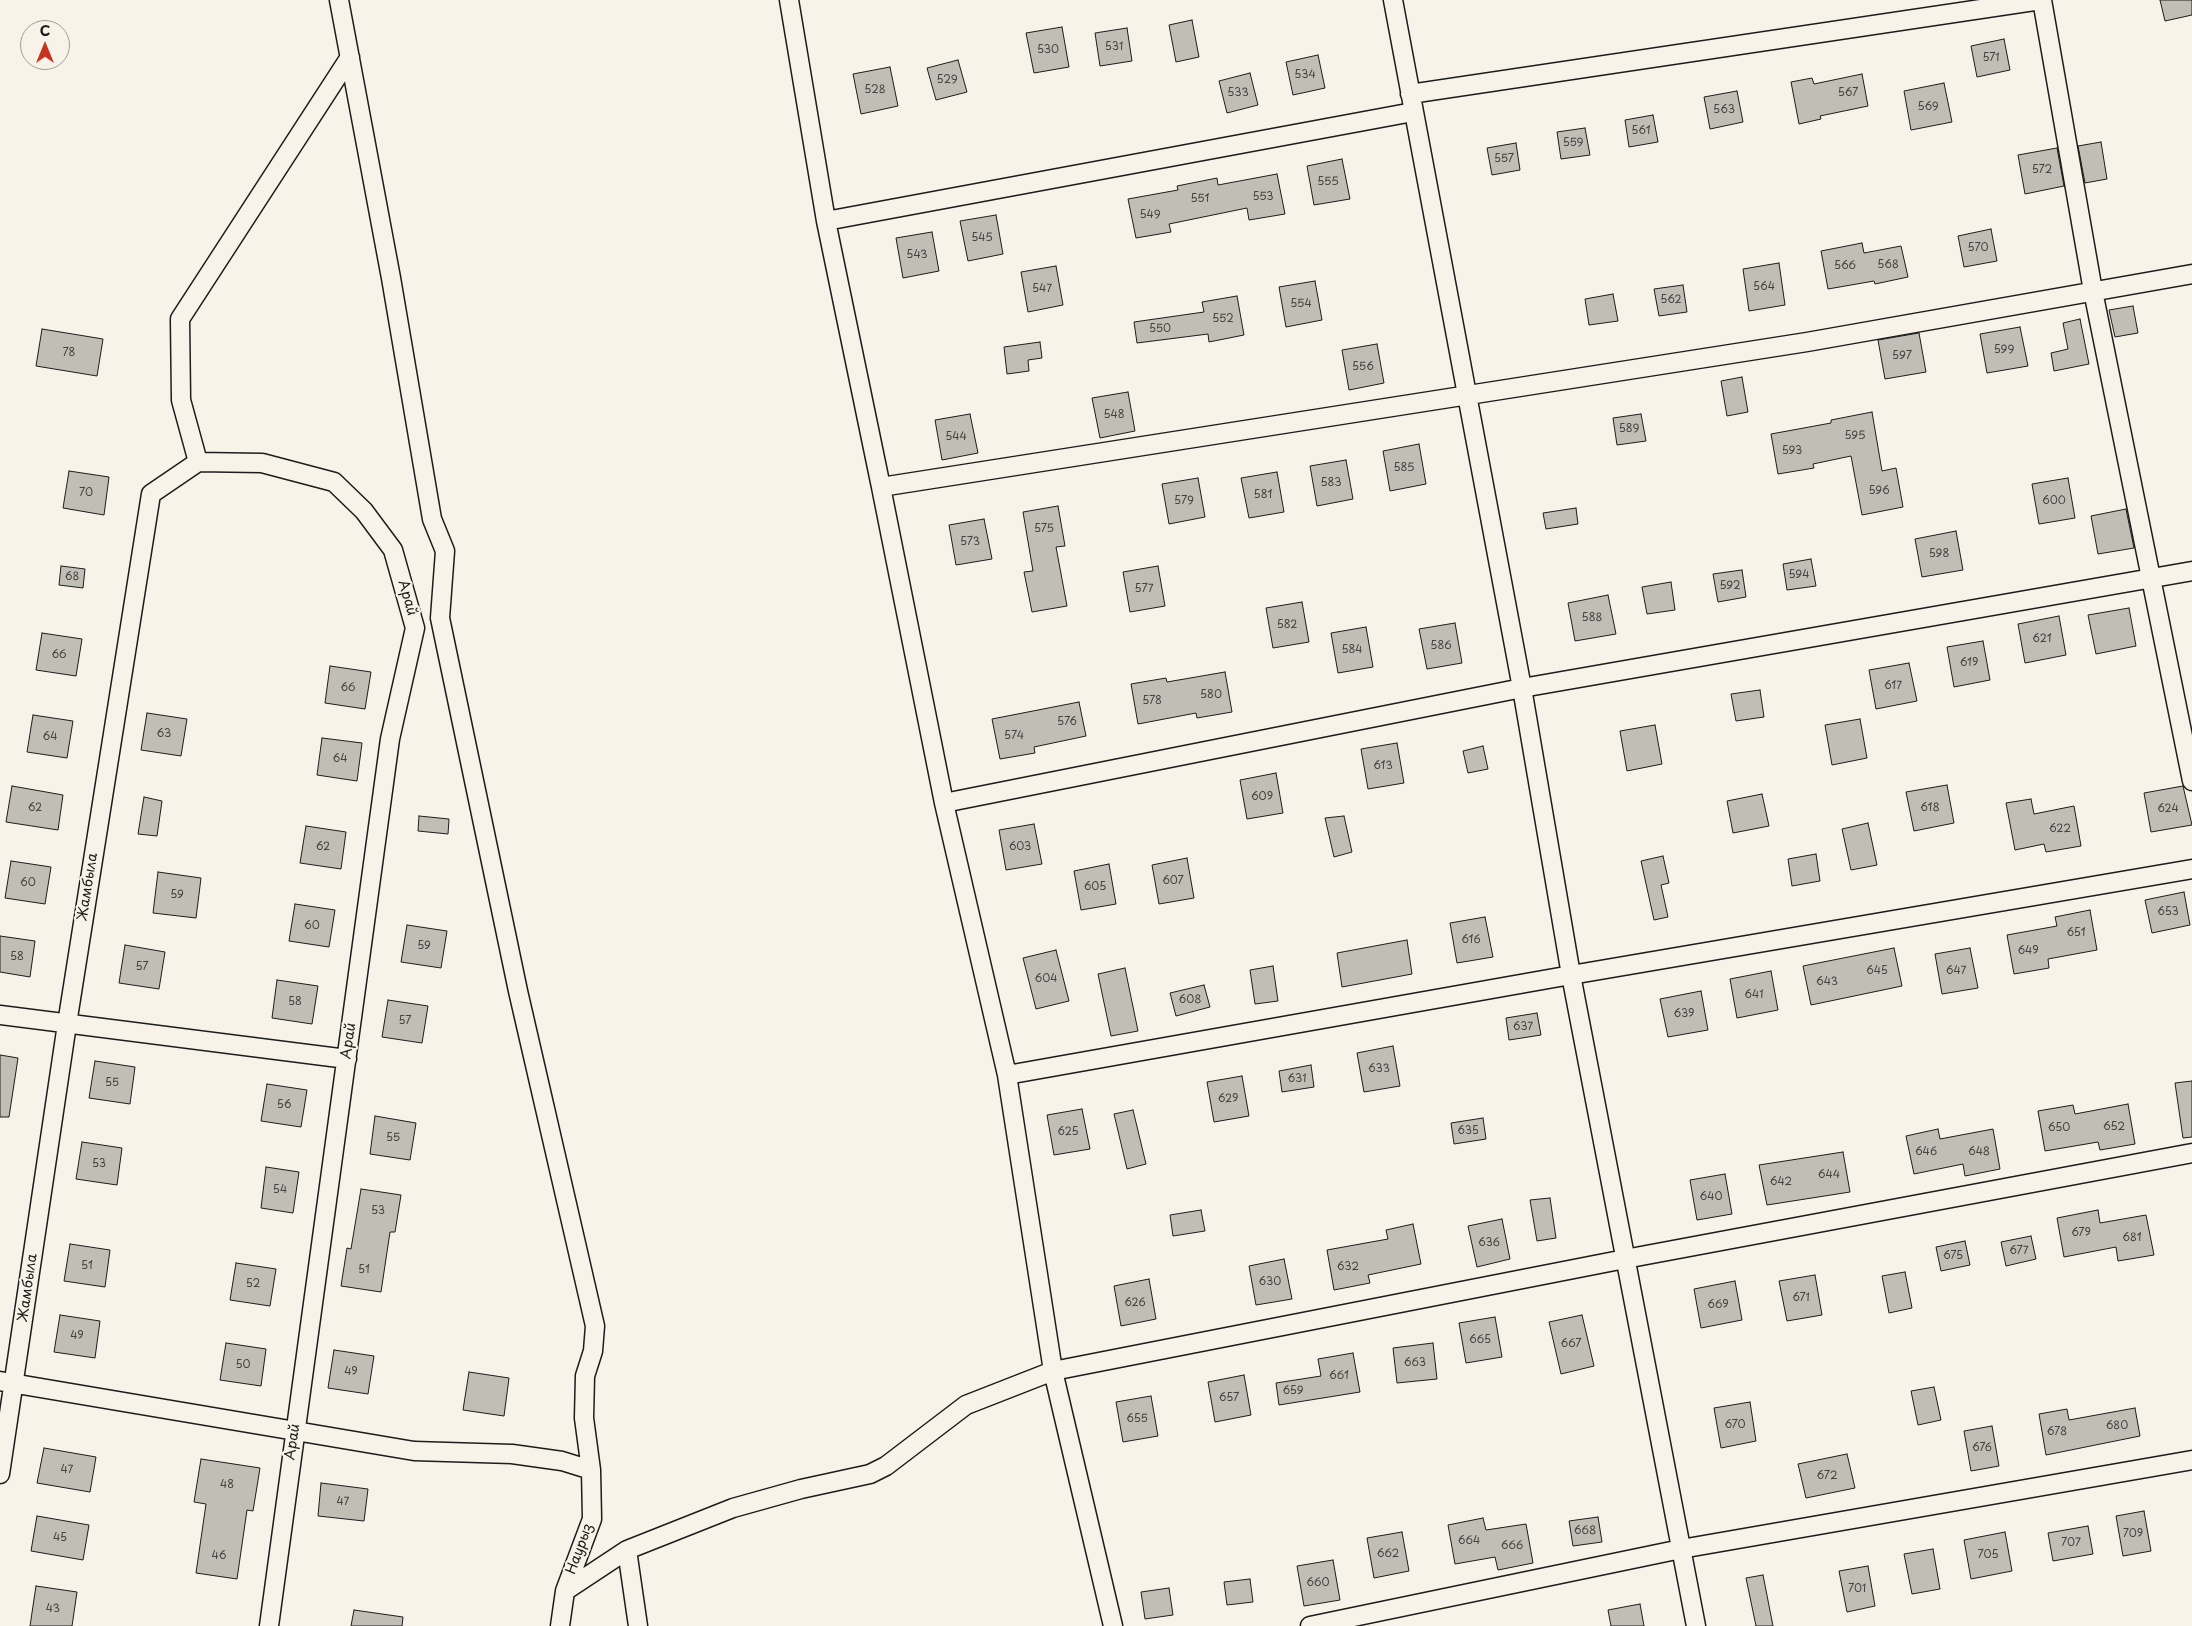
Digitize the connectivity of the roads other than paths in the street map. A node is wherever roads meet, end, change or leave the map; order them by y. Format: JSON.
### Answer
{"nodes":[{"id":1,"x":339,"y":0,"type":"edge"},
{"id":2,"x":789,"y":0,"type":"edge"},
{"id":3,"x":1393,"y":0,"type":"edge"},
{"id":4,"x":2041,"y":0,"type":"edge"},
{"id":5,"x":350,"y":57,"type":"junction"},
{"id":6,"x":1410,"y":94,"type":"junction"},
{"id":7,"x":1413,"y":112,"type":"junction"},
{"id":8,"x":826,"y":221,"type":"junction"},
{"id":9,"x":2192,"y":274,"type":"edge"},
{"id":10,"x":2093,"y":291,"type":"junction"},
{"id":11,"x":1468,"y":396,"type":"junction"},
{"id":12,"x":198,"y":462,"type":"junction"},
{"id":13,"x":881,"y":487,"type":"junction"},
{"id":14,"x":2192,"y":571,"type":"edge"},
{"id":15,"x":2151,"y":579,"type":"junction"},
{"id":16,"x":1522,"y":688,"type":"junction"},
{"id":17,"x":2192,"y":781,"type":"edge"},
{"id":18,"x":944,"y":803,"type":"junction"},
{"id":19,"x":2192,"y":869,"type":"edge"},
{"id":20,"x":1570,"y":975,"type":"junction"},
{"id":21,"x":0,"y":1015,"type":"edge"},
{"id":22,"x":67,"y":1024,"type":"junction"},
{"id":23,"x":347,"y":1059,"type":"junction"},
{"id":24,"x":1007,"y":1075,"type":"junction"},
{"id":25,"x":2192,"y":1153,"type":"edge"},
{"id":26,"x":1625,"y":1259,"type":"junction"},
{"id":27,"x":1053,"y":1371,"type":"junction"},
{"id":28,"x":7,"y":1383,"type":"edge"},
{"id":29,"x":295,"y":1430,"type":"junction"},
{"id":30,"x":2192,"y":1460,"type":"edge"},
{"id":31,"x":591,"y":1470,"type":"junction"},
{"id":32,"x":0,"y":1474,"type":"edge"},
{"id":33,"x":1681,"y":1548,"type":"junction"},
{"id":34,"x":628,"y":1550,"type":"junction"},
{"id":35,"x":565,"y":1591,"type":"junction"},
{"id":36,"x":269,"y":1626,"type":"edge"},
{"id":37,"x":560,"y":1626,"type":"edge"},
{"id":38,"x":638,"y":1626,"type":"edge"},
{"id":39,"x":1113,"y":1626,"type":"edge"},
{"id":40,"x":1310,"y":1626,"type":"edge"},
{"id":41,"x":1696,"y":1626,"type":"edge"}],
"edges":[{"from":1,"to":5,"type":"street","name":"Наурыз"},
{"from":2,"to":8,"type":"street"},
{"from":3,"to":6,"type":"street"},
{"from":4,"to":6,"type":"street"},
{"from":4,"to":10,"type":"street"},
{"from":5,"to":12,"type":"street"},
{"from":5,"to":31,"type":"street","name":"Наурыз"},
{"from":6,"to":7,"type":"street"},
{"from":7,"to":8,"type":"street"},
{"from":7,"to":11,"type":"street"},
{"from":8,"to":13,"type":"street"},
{"from":9,"to":10,"type":"street"},
{"from":10,"to":11,"type":"street"},
{"from":10,"to":15,"type":"street"},
{"from":11,"to":13,"type":"street"},
{"from":11,"to":16,"type":"street"},
{"from":12,"to":22,"type":"street","name":"Жамбыла"},
{"from":12,"to":23,"type":"street","name":"Арай"},
{"from":13,"to":18,"type":"street"},
{"from":14,"to":15,"type":"street"},
{"from":15,"to":16,"type":"street"},
{"from":15,"to":17,"type":"street"},
{"from":16,"to":18,"type":"street"},
{"from":16,"to":20,"type":"street"},
{"from":18,"to":24,"type":"street"},
{"from":19,"to":20,"type":"street"},
{"from":20,"to":24,"type":"street"},
{"from":20,"to":26,"type":"street"},
{"from":21,"to":22,"type":"street"},
{"from":22,"to":23,"type":"street"},
{"from":22,"to":28,"type":"street","name":"Жамбыла"},
{"from":23,"to":29,"type":"street","name":"Арай"},
{"from":24,"to":27,"type":"street"},
{"from":25,"to":26,"type":"street"},
{"from":26,"to":27,"type":"street"},
{"from":26,"to":33,"type":"street"},
{"from":27,"to":34,"type":"street"},
{"from":27,"to":39,"type":"street"},
{"from":28,"to":29,"type":"street"},
{"from":28,"to":32,"type":"street","name":"Жамбыла"},
{"from":29,"to":31,"type":"street"},
{"from":29,"to":36,"type":"street","name":"Арай"},
{"from":30,"to":33,"type":"street"},
{"from":31,"to":35,"type":"street","name":"Наурыз"},
{"from":33,"to":40,"type":"street"},
{"from":33,"to":41,"type":"street"},
{"from":34,"to":35,"type":"street"},
{"from":34,"to":38,"type":"street"},
{"from":35,"to":37,"type":"street","name":"Наурыз"}]}
